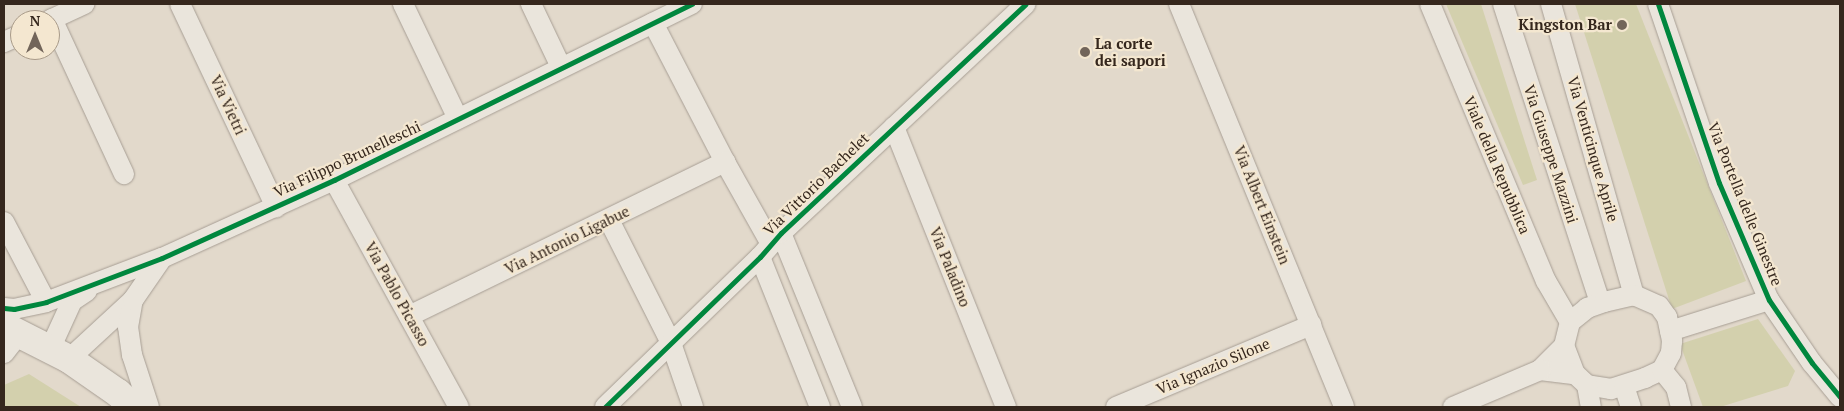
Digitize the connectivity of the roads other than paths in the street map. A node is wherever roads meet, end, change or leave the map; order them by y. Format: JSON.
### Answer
{"nodes":[{"id":1,"x":85,"y":4,"type":"edge"},
{"id":2,"x":180,"y":4,"type":"edge"},
{"id":3,"x":404,"y":4,"type":"edge"},
{"id":4,"x":532,"y":4,"type":"edge"},
{"id":5,"x":690,"y":4,"type":"edge"},
{"id":6,"x":1026,"y":4,"type":"edge"},
{"id":7,"x":1179,"y":4,"type":"edge"},
{"id":8,"x":1430,"y":4,"type":"edge"},
{"id":9,"x":1503,"y":4,"type":"edge"},
{"id":10,"x":1551,"y":4,"type":"edge"},
{"id":11,"x":1658,"y":4,"type":"edge"},
{"id":12,"x":60,"y":16,"type":"edge"},
{"id":13,"x":653,"y":23,"type":"junction"},
{"id":14,"x":60,"y":39,"type":"edge"},
{"id":15,"x":560,"y":67,"type":"junction"},
{"id":16,"x":458,"y":119,"type":"junction"},
{"id":17,"x":894,"y":128,"type":"junction"},
{"id":18,"x":724,"y":162,"type":"junction"},
{"id":19,"x":124,"y":174,"type":"dead end"},
{"id":20,"x":334,"y":180,"type":"junction"},
{"id":21,"x":276,"y":206,"type":"junction"},
{"id":22,"x":609,"y":220,"type":"junction"},
{"id":23,"x":4,"y":222,"type":"edge"},
{"id":24,"x":771,"y":245,"type":"junction"},
{"id":25,"x":162,"y":258,"type":"junction"},
{"id":26,"x":99,"y":282,"type":"junction"},
{"id":27,"x":1634,"y":295,"type":"junction"},
{"id":28,"x":133,"y":300,"type":"junction"},
{"id":29,"x":1769,"y":300,"type":"junction"},
{"id":30,"x":46,"y":302,"type":"junction"},
{"id":31,"x":1600,"y":303,"type":"junction"},
{"id":32,"x":4,"y":308,"type":"edge"},
{"id":33,"x":409,"y":316,"type":"junction"},
{"id":34,"x":1570,"y":322,"type":"junction"},
{"id":35,"x":1311,"y":325,"type":"junction"},
{"id":36,"x":1670,"y":331,"type":"junction"},
{"id":37,"x":9,"y":338,"type":"edge"},
{"id":38,"x":671,"y":343,"type":"junction"},
{"id":39,"x":1564,"y":346,"type":"junction"},
{"id":40,"x":59,"y":354,"type":"junction"},
{"id":41,"x":1540,"y":370,"type":"junction"},
{"id":42,"x":1662,"y":370,"type":"junction"},
{"id":43,"x":1581,"y":379,"type":"junction"},
{"id":44,"x":1624,"y":386,"type":"junction"},
{"id":45,"x":1840,"y":397,"type":"edge"},
{"id":46,"x":133,"y":407,"type":"edge"},
{"id":47,"x":149,"y":407,"type":"edge"},
{"id":48,"x":459,"y":407,"type":"edge"},
{"id":49,"x":605,"y":407,"type":"edge"},
{"id":50,"x":693,"y":407,"type":"edge"},
{"id":51,"x":820,"y":407,"type":"edge"},
{"id":52,"x":852,"y":407,"type":"edge"},
{"id":53,"x":1006,"y":407,"type":"edge"},
{"id":54,"x":1116,"y":407,"type":"edge"},
{"id":55,"x":1344,"y":407,"type":"edge"},
{"id":56,"x":1453,"y":407,"type":"edge"},
{"id":57,"x":1591,"y":407,"type":"edge"},
{"id":58,"x":1631,"y":407,"type":"edge"},
{"id":59,"x":1681,"y":407,"type":"edge"}],
"edges":[{"from":1,"to":12,"type":"street"},
{"from":2,"to":21,"type":"street","name":"Via Vietri"},
{"from":3,"to":16,"type":"street"},
{"from":4,"to":15,"type":"street"},
{"from":5,"to":13,"type":"street","name":"Via Filippo Brunelleschi"},
{"from":6,"to":17,"type":"street","name":"Via Vittorio Bachelet"},
{"from":7,"to":35,"type":"street","name":"Via Albert Einstein"},
{"from":8,"to":34,"type":"street","name":"Viale della Repubblica"},
{"from":9,"to":31,"type":"street","name":"Via Giuseppe Mazzini"},
{"from":10,"to":27,"type":"street","name":"Via Venticinque Aprile"},
{"from":11,"to":29,"type":"street","name":"Via Portella delle Ginestre"},
{"from":13,"to":15,"type":"street","name":"Via Filippo Brunelleschi"},
{"from":13,"to":18,"type":"street","name":"Via Vittorio Bachelet"},
{"from":14,"to":19,"type":"street"},
{"from":15,"to":16,"type":"street","name":"Via Filippo Brunelleschi"},
{"from":16,"to":20,"type":"street","name":"Via Filippo Brunelleschi"},
{"from":17,"to":24,"type":"street","name":"Via Vittorio Bachelet"},
{"from":17,"to":53,"type":"street","name":"Via Paladino"},
{"from":18,"to":22,"type":"street","name":"Via Antonio Ligabue"},
{"from":18,"to":24,"type":"street","name":"Via Vittorio Bachelet"},
{"from":20,"to":21,"type":"street","name":"Via Filippo Brunelleschi"},
{"from":20,"to":33,"type":"street","name":"Via Pablo Picasso"},
{"from":21,"to":25,"type":"street","name":"Via Filippo Brunelleschi"},
{"from":22,"to":33,"type":"street","name":"Via Antonio Ligabue"},
{"from":22,"to":38,"type":"street"},
{"from":23,"to":30,"type":"street"},
{"from":24,"to":38,"type":"street","name":"Via Vittorio Bachelet"},
{"from":24,"to":51,"type":"street"},
{"from":24,"to":52,"type":"street"},
{"from":25,"to":26,"type":"street","name":"Via Filippo Brunelleschi"},
{"from":25,"to":28,"type":"street"},
{"from":26,"to":30,"type":"street","name":"Via Filippo Brunelleschi"},
{"from":26,"to":40,"type":"street","name":"Via Filippo Brunelleschi"},
{"from":27,"to":31,"type":"street"},
{"from":27,"to":36,"type":"street"},
{"from":28,"to":40,"type":"street"},
{"from":28,"to":47,"type":"street"},
{"from":29,"to":36,"type":"street"},
{"from":29,"to":45,"type":"street","name":"Via Portella delle Ginestre"},
{"from":30,"to":32,"type":"street","name":"Via Filippo Brunelleschi"},
{"from":31,"to":34,"type":"street"},
{"from":33,"to":48,"type":"street","name":"Via Pablo Picasso"},
{"from":34,"to":39,"type":"street"},
{"from":35,"to":54,"type":"street","name":"Via Ignazio Silone"},
{"from":35,"to":55,"type":"street","name":"Via Albert Einstein"},
{"from":36,"to":42,"type":"street"},
{"from":37,"to":40,"type":"street"},
{"from":38,"to":49,"type":"street","name":"Via Vittorio Bachelet"},
{"from":38,"to":50,"type":"street"},
{"from":39,"to":41,"type":"street"},
{"from":39,"to":43,"type":"street"},
{"from":40,"to":46,"type":"street"},
{"from":41,"to":43,"type":"street"},
{"from":41,"to":56,"type":"street"},
{"from":42,"to":44,"type":"street"},
{"from":42,"to":59,"type":"street"},
{"from":43,"to":44,"type":"street"},
{"from":43,"to":57,"type":"street"},
{"from":44,"to":58,"type":"street"}]}
